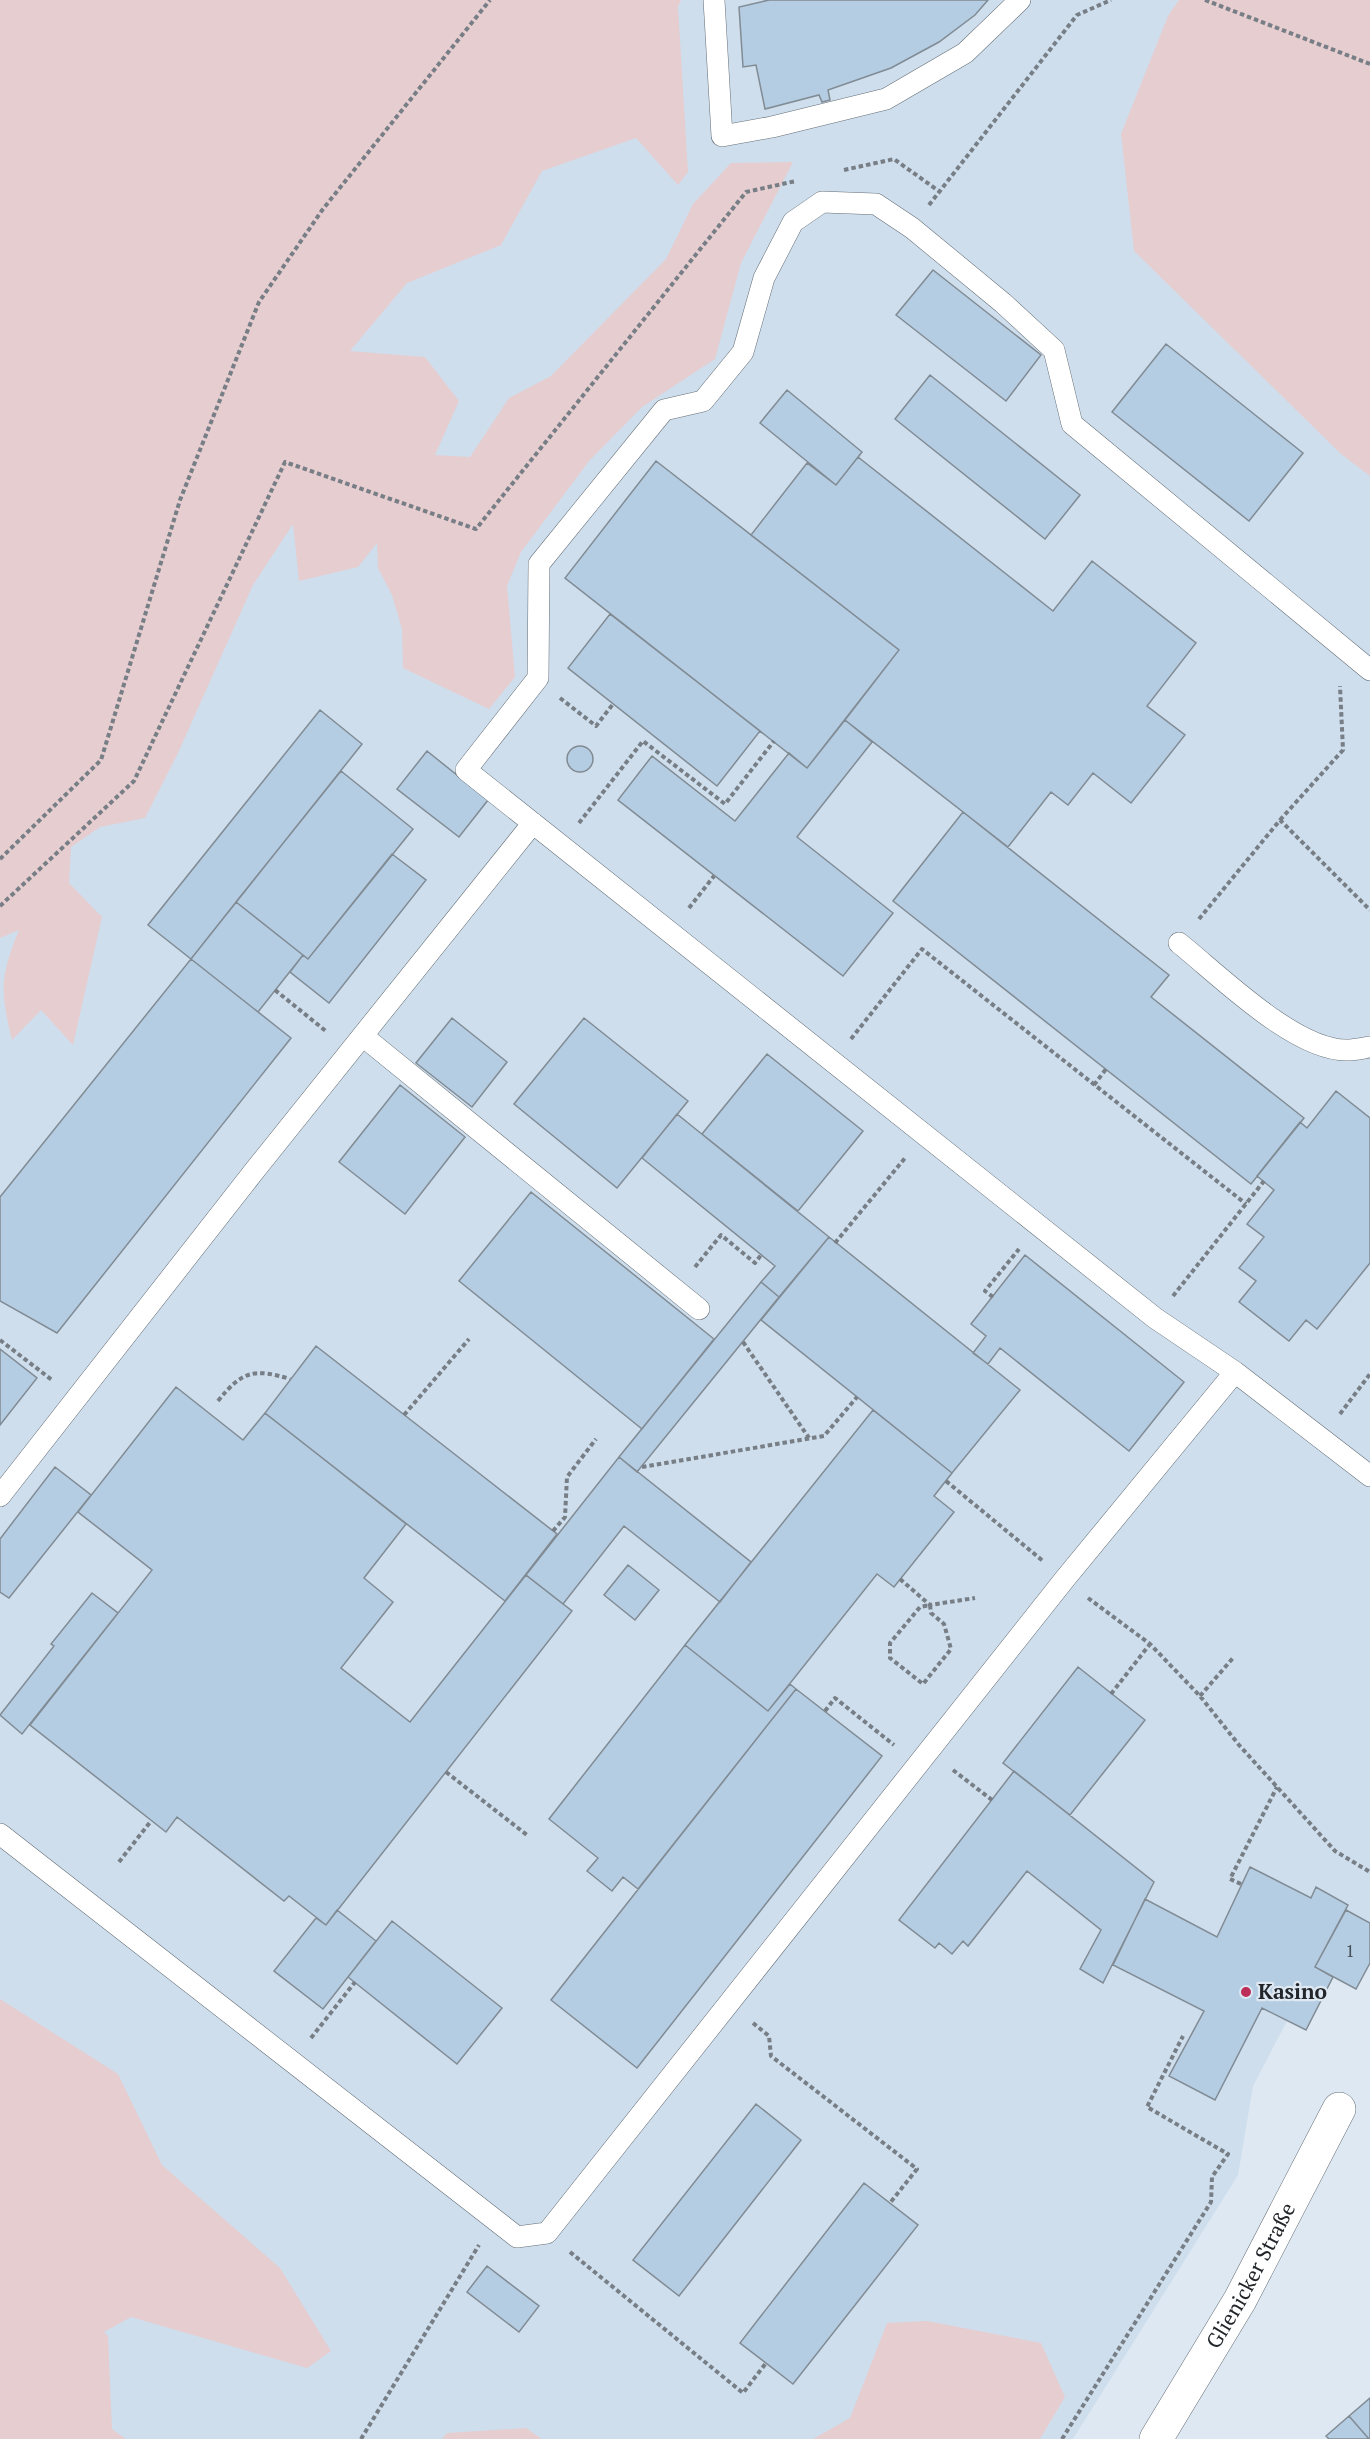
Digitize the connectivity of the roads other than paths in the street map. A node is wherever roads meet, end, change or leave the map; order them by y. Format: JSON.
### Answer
{"nodes":[{"id":1,"x":714,"y":0,"type":"edge"},
{"id":2,"x":1020,"y":0,"type":"edge"},
{"id":3,"x":1370,"y":670,"type":"edge"},
{"id":4,"x":533,"y":823,"type":"junction"},
{"id":5,"x":1179,"y":943,"type":"road end"},
{"id":6,"x":357,"y":1044,"type":"junction"},
{"id":7,"x":1370,"y":1047,"type":"edge"},
{"id":8,"x":699,"y":1309,"type":"dead end"},
{"id":9,"x":1236,"y":1372,"type":"junction"},
{"id":10,"x":1370,"y":1476,"type":"edge"},
{"id":11,"x":0,"y":1496,"type":"edge"},
{"id":12,"x":0,"y":1834,"type":"edge"},
{"id":13,"x":1340,"y":2109,"type":"dead end"},
{"id":14,"x":1156,"y":2439,"type":"edge"}],
"edges":[{"from":1,"to":2,"type":"lane"},
{"from":3,"to":4,"type":"lane"},
{"from":4,"to":6,"type":"lane"},
{"from":4,"to":9,"type":"lane"},
{"from":5,"to":7,"type":"lane"},
{"from":6,"to":8,"type":"lane"},
{"from":6,"to":11,"type":"lane"},
{"from":9,"to":10,"type":"lane"},
{"from":9,"to":12,"type":"lane"},
{"from":13,"to":14,"type":"street","name":"Glienicker Straße"}]}
